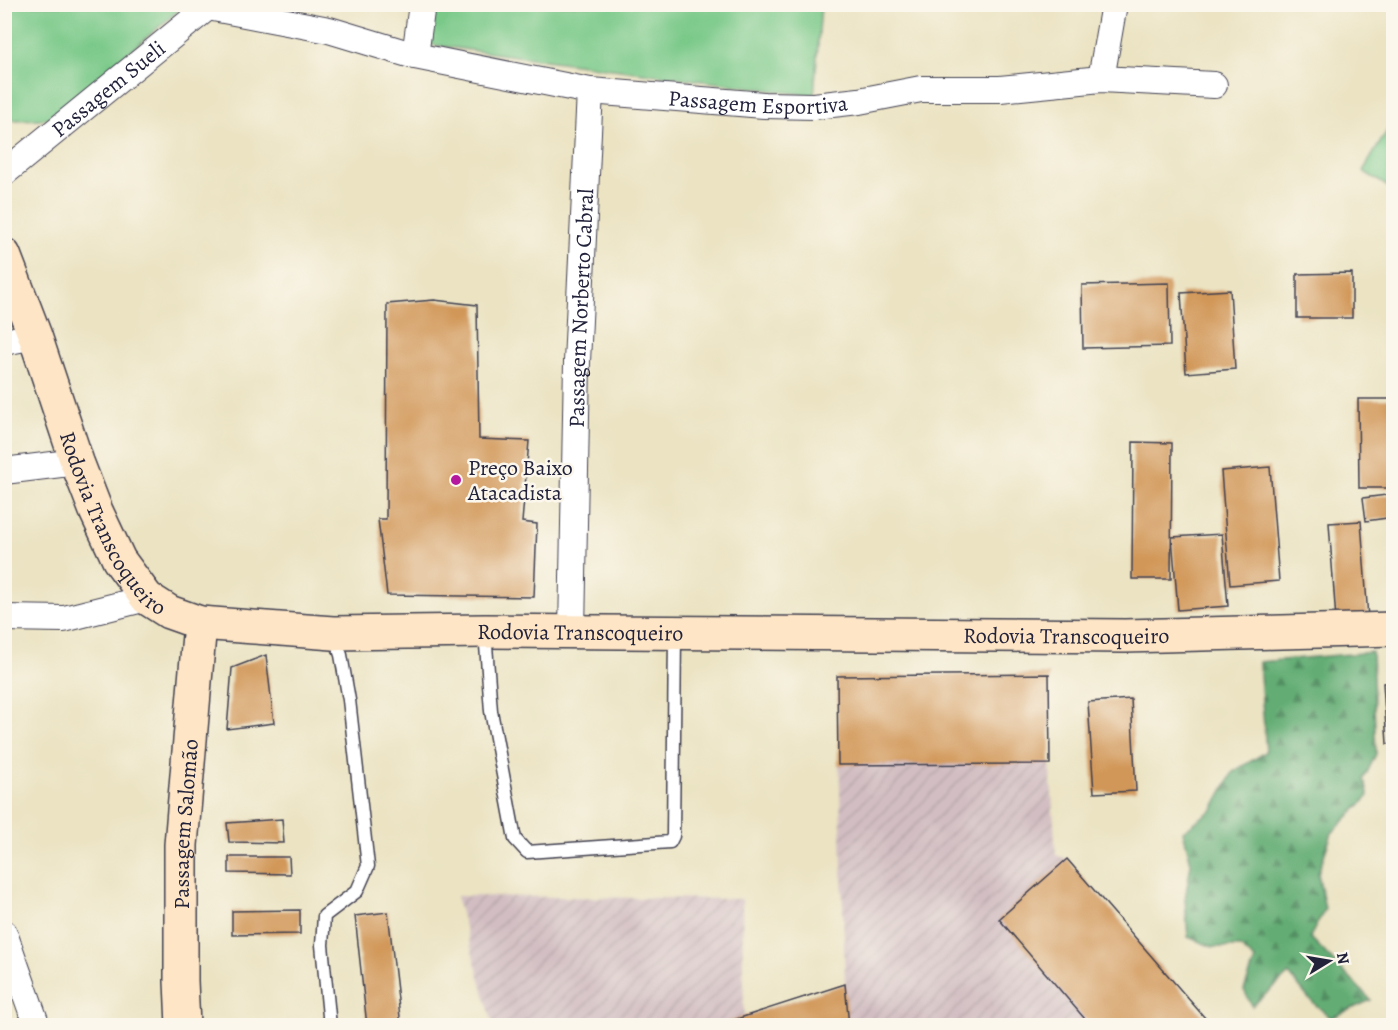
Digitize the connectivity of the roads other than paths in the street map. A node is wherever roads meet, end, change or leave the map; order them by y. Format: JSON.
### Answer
{"nodes":[{"id":1,"x":422,"y":4,"type":"edge"},
{"id":2,"x":1114,"y":4,"type":"edge"},
{"id":3,"x":208,"y":6,"type":"edge"},
{"id":4,"x":415,"y":56,"type":"junction"},
{"id":5,"x":1101,"y":79,"type":"junction"},
{"id":6,"x":1214,"y":85,"type":"dead end"},
{"id":7,"x":590,"y":91,"type":"junction"},
{"id":8,"x":4,"y":173,"type":"edge"},
{"id":9,"x":5,"y":259,"type":"edge"},
{"id":10,"x":20,"y":339,"type":"edge"},
{"id":11,"x":77,"y":462,"type":"junction"},
{"id":12,"x":4,"y":471,"type":"edge"},
{"id":13,"x":147,"y":597,"type":"junction"},
{"id":14,"x":4,"y":618,"type":"edge"},
{"id":15,"x":200,"y":623,"type":"junction"},
{"id":16,"x":1394,"y":629,"type":"edge"},
{"id":17,"x":485,"y":631,"type":"junction"},
{"id":18,"x":572,"y":632,"type":"junction"},
{"id":19,"x":333,"y":633,"type":"junction"},
{"id":20,"x":675,"y":633,"type":"junction"},
{"id":21,"x":4,"y":933,"type":"edge"},
{"id":22,"x":37,"y":1026,"type":"edge"},
{"id":23,"x":183,"y":1026,"type":"edge"},
{"id":24,"x":330,"y":1026,"type":"edge"}],
"edges":[{"from":1,"to":4,"type":"street"},
{"from":2,"to":5,"type":"street"},
{"from":3,"to":4,"type":"street","name":"Passagem Esportiva"},
{"from":3,"to":8,"type":"street","name":"Passagem Sueli"},
{"from":4,"to":7,"type":"street","name":"Passagem Esportiva"},
{"from":5,"to":6,"type":"street","name":"Passagem Esportiva"},
{"from":5,"to":7,"type":"street","name":"Passagem Esportiva"},
{"from":7,"to":18,"type":"street","name":"Passagem Norberto Cabral"},
{"from":9,"to":10,"type":"main road","name":"Rodovia Transcoqueiro"},
{"from":10,"to":11,"type":"main road","name":"Rodovia Transcoqueiro"},
{"from":11,"to":12,"type":"street"},
{"from":11,"to":13,"type":"main road","name":"Rodovia Transcoqueiro"},
{"from":13,"to":14,"type":"street"},
{"from":13,"to":15,"type":"main road","name":"Rodovia Transcoqueiro"},
{"from":15,"to":19,"type":"main road","name":"Rodovia Transcoqueiro"},
{"from":15,"to":23,"type":"main road","name":"Passagem Salomão"},
{"from":16,"to":20,"type":"main road","name":"Rodovia Transcoqueiro"},
{"from":17,"to":18,"type":"main road","name":"Rodovia Transcoqueiro"},
{"from":17,"to":19,"type":"main road","name":"Rodovia Transcoqueiro"},
{"from":17,"to":20,"type":"lane"},
{"from":18,"to":20,"type":"main road","name":"Rodovia Transcoqueiro"},
{"from":19,"to":24,"type":"lane"},
{"from":21,"to":22,"type":"street"}]}
